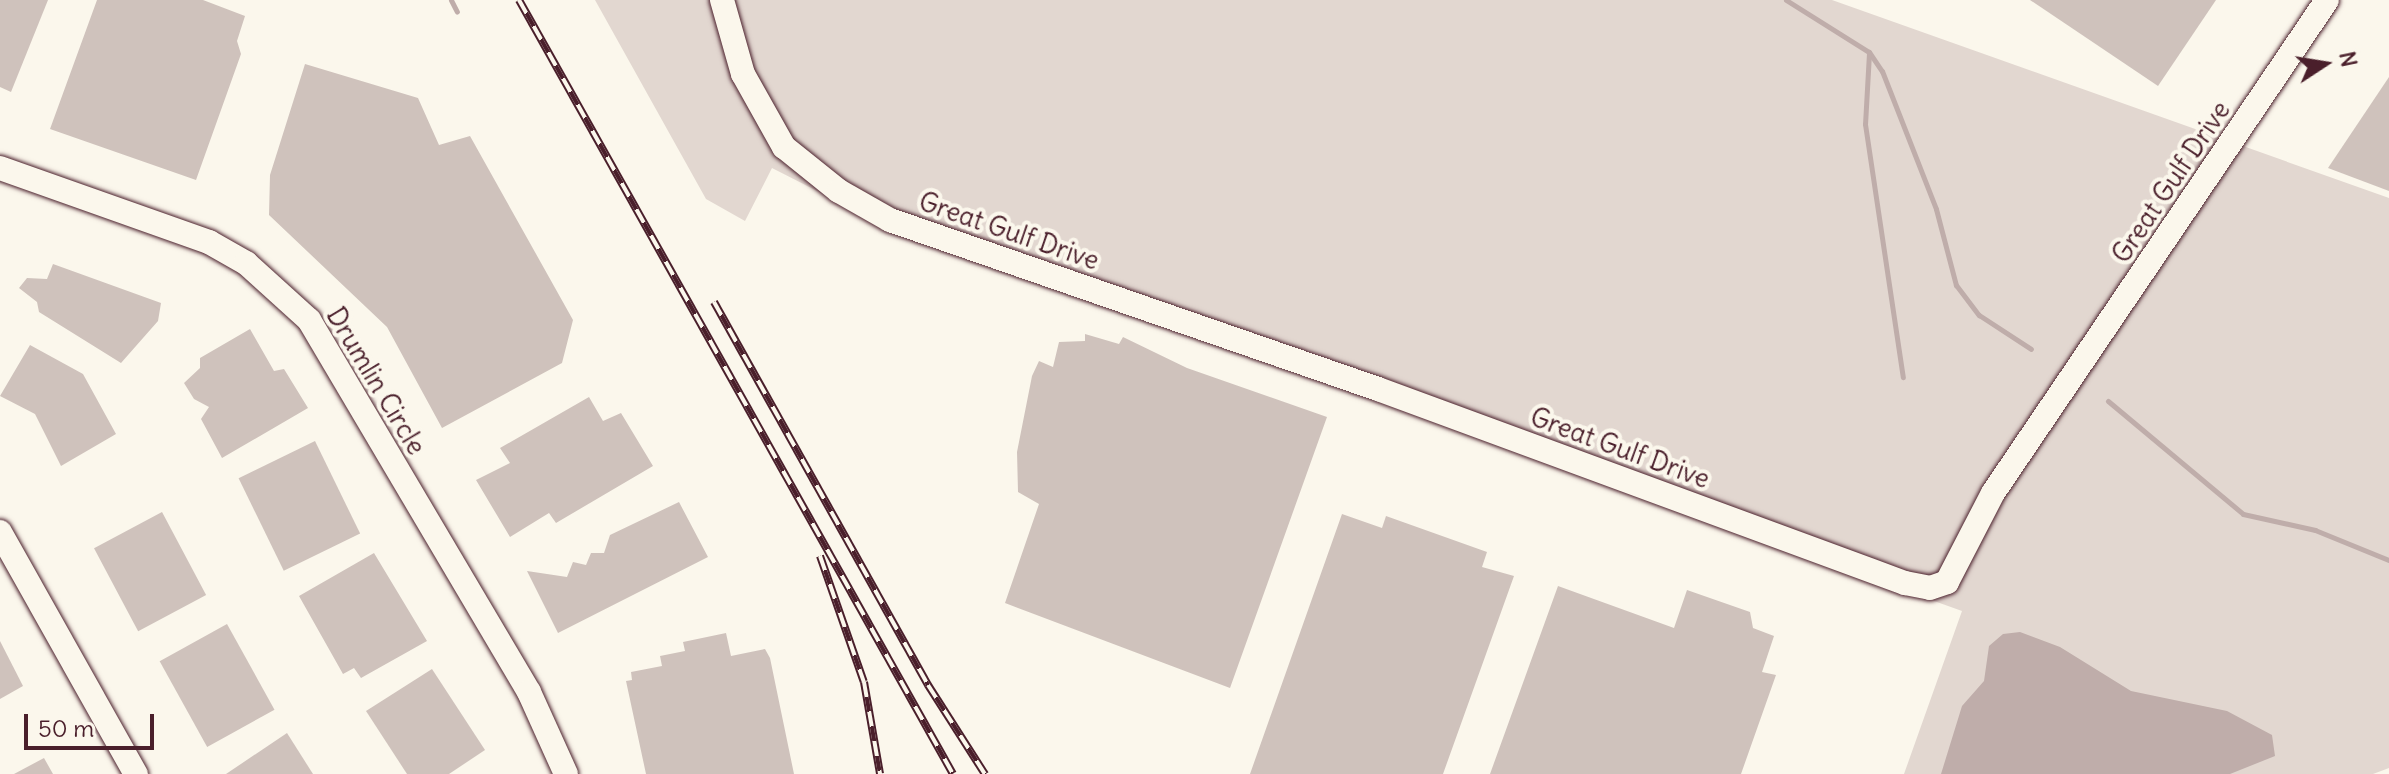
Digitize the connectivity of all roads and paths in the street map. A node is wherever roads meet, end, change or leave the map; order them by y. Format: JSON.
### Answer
{"nodes":[{"id":1,"x":722,"y":0,"type":"edge"},
{"id":2,"x":2327,"y":0,"type":"edge"},
{"id":3,"x":0,"y":170,"type":"edge"},
{"id":4,"x":0,"y":532,"type":"edge"},
{"id":5,"x":136,"y":774,"type":"edge"},
{"id":6,"x":566,"y":774,"type":"edge"}],
"edges":[{"from":1,"to":2,"type":"street","name":"Great Gulf Drive"},
{"from":3,"to":6,"type":"street","name":"Drumlin Circle"},
{"from":4,"to":5,"type":"street"}]}
